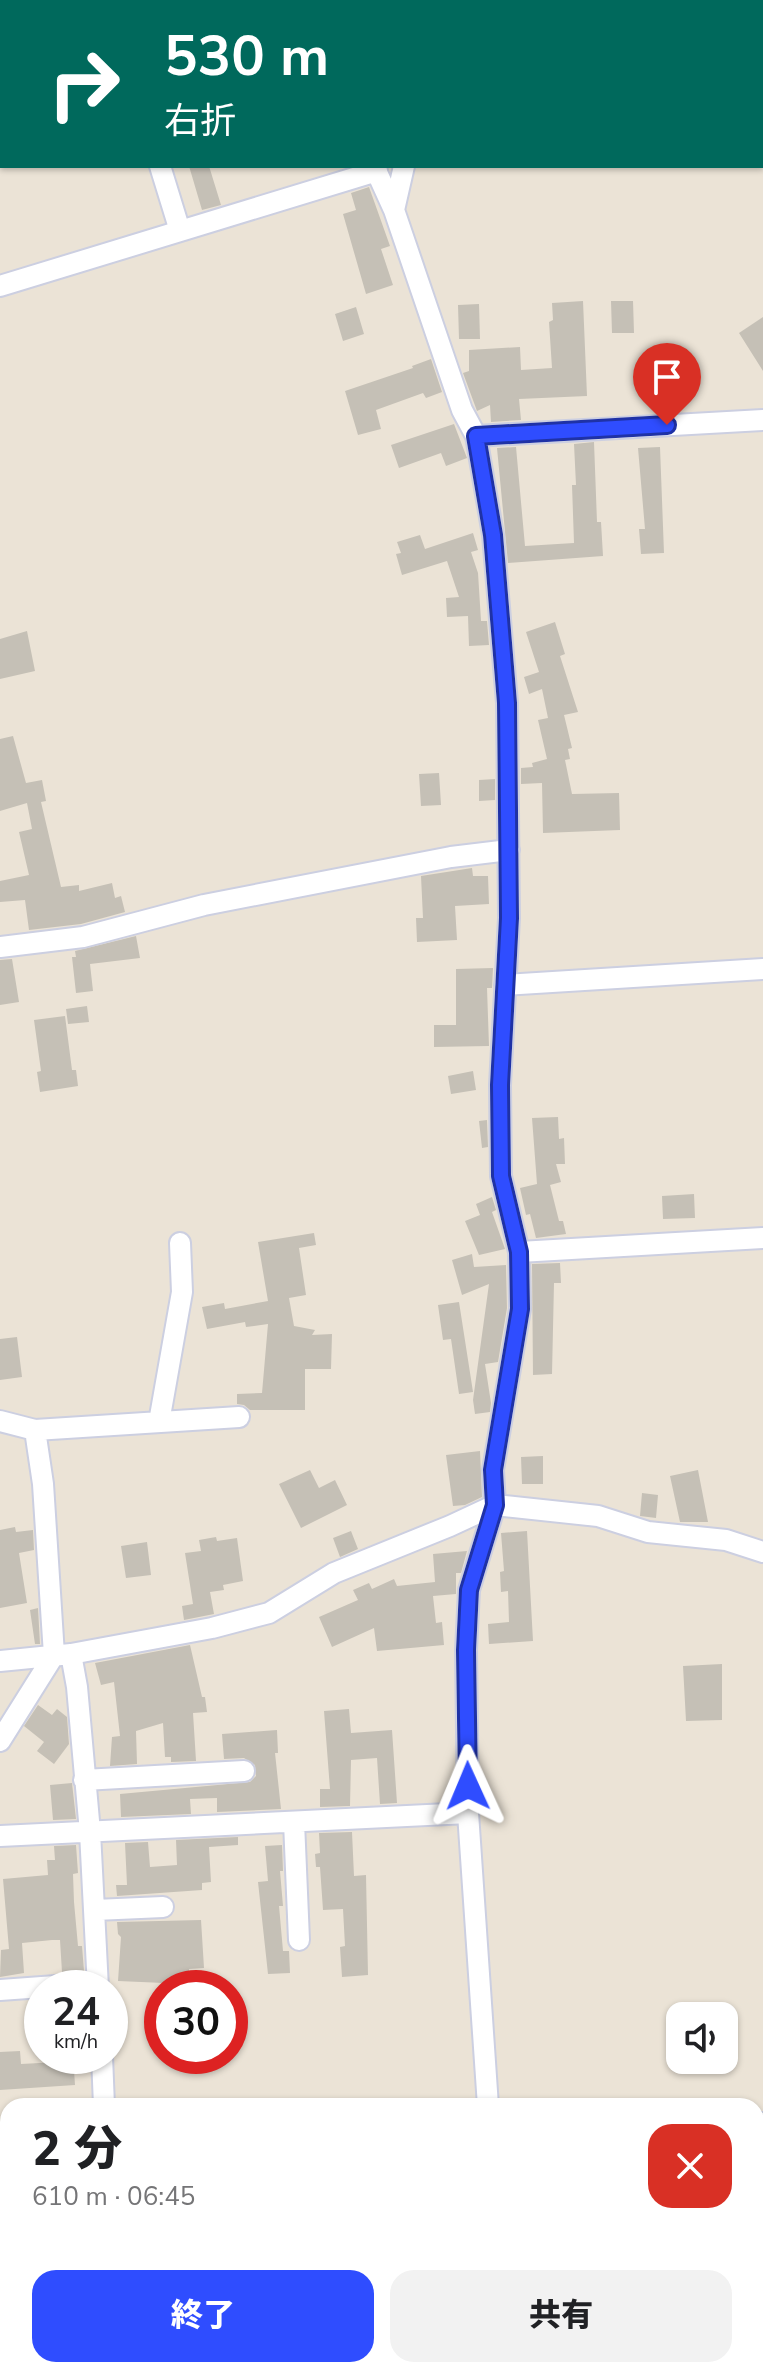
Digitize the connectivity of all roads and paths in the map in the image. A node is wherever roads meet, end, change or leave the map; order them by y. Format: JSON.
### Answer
{"nodes":[{"id":1,"x":161,"y":168,"type":"edge"},
{"id":2,"x":376,"y":168,"type":"edge"},
{"id":3,"x":404,"y":168,"type":"edge"},
{"id":4,"x":394,"y":210,"type":"junction"},
{"id":5,"x":180,"y":231,"type":"junction"},
{"id":6,"x":0,"y":286,"type":"edge"},
{"id":7,"x":763,"y":420,"type":"edge"},
{"id":8,"x":476,"y":436,"type":"junction"},
{"id":9,"x":509,"y":850,"type":"junction"},
{"id":10,"x":0,"y":947,"type":"edge"},
{"id":11,"x":763,"y":969,"type":"edge"},
{"id":12,"x":505,"y":985,"type":"junction"},
{"id":13,"x":763,"y":1238,"type":"edge"},
{"id":14,"x":180,"y":1243,"type":"dead end"},
{"id":15,"x":519,"y":1252,"type":"junction"},
{"id":16,"x":239,"y":1417,"type":"dead end"},
{"id":17,"x":0,"y":1421,"type":"edge"},
{"id":18,"x":159,"y":1422,"type":"junction"},
{"id":19,"x":35,"y":1430,"type":"junction"},
{"id":20,"x":495,"y":1505,"type":"junction"},
{"id":21,"x":763,"y":1552,"type":"edge"},
{"id":22,"x":62,"y":1654,"type":"junction"},
{"id":23,"x":0,"y":1661,"type":"edge"},
{"id":24,"x":0,"y":1741,"type":"edge"},
{"id":25,"x":244,"y":1771,"type":"dead end"},
{"id":26,"x":84,"y":1780,"type":"junction"},
{"id":27,"x":468,"y":1813,"type":"junction"},
{"id":28,"x":294,"y":1822,"type":"junction"},
{"id":29,"x":90,"y":1832,"type":"junction"},
{"id":30,"x":0,"y":1836,"type":"edge"},
{"id":31,"x":163,"y":1907,"type":"dead end"},
{"id":32,"x":95,"y":1910,"type":"junction"},
{"id":33,"x":299,"y":1940,"type":"dead end"},
{"id":34,"x":97,"y":1970,"type":"edge"},
{"id":35,"x":24,"y":1989,"type":"edge"},
{"id":36,"x":0,"y":1990,"type":"edge"},
{"id":37,"x":103,"y":2074,"type":"edge"},
{"id":38,"x":104,"y":2098,"type":"edge"},
{"id":39,"x":487,"y":2098,"type":"edge"}],
"edges":[{"from":1,"to":5,"type":"street"},
{"from":2,"to":4,"type":"street"},
{"from":2,"to":5,"type":"street"},
{"from":3,"to":4,"type":"street"},
{"from":4,"to":8,"type":"street"},
{"from":5,"to":6,"type":"street"},
{"from":7,"to":8,"type":"street"},
{"from":8,"to":9,"type":"street"},
{"from":9,"to":10,"type":"street"},
{"from":9,"to":12,"type":"street"},
{"from":11,"to":12,"type":"street"},
{"from":12,"to":15,"type":"street"},
{"from":13,"to":15,"type":"street"},
{"from":14,"to":18,"type":"street"},
{"from":15,"to":20,"type":"street"},
{"from":16,"to":18,"type":"street"},
{"from":17,"to":19,"type":"street"},
{"from":18,"to":19,"type":"street"},
{"from":19,"to":22,"type":"street"},
{"from":20,"to":21,"type":"street"},
{"from":20,"to":22,"type":"street"},
{"from":20,"to":27,"type":"street"},
{"from":22,"to":23,"type":"street"},
{"from":22,"to":24,"type":"street"},
{"from":22,"to":26,"type":"street"},
{"from":25,"to":26,"type":"street"},
{"from":26,"to":29,"type":"street"},
{"from":27,"to":28,"type":"street"},
{"from":27,"to":39,"type":"street"},
{"from":28,"to":29,"type":"street"},
{"from":28,"to":33,"type":"street"},
{"from":29,"to":30,"type":"street"},
{"from":29,"to":32,"type":"street"},
{"from":31,"to":32,"type":"street"},
{"from":32,"to":34,"type":"street"},
{"from":35,"to":36,"type":"street"},
{"from":37,"to":38,"type":"street"}]}
